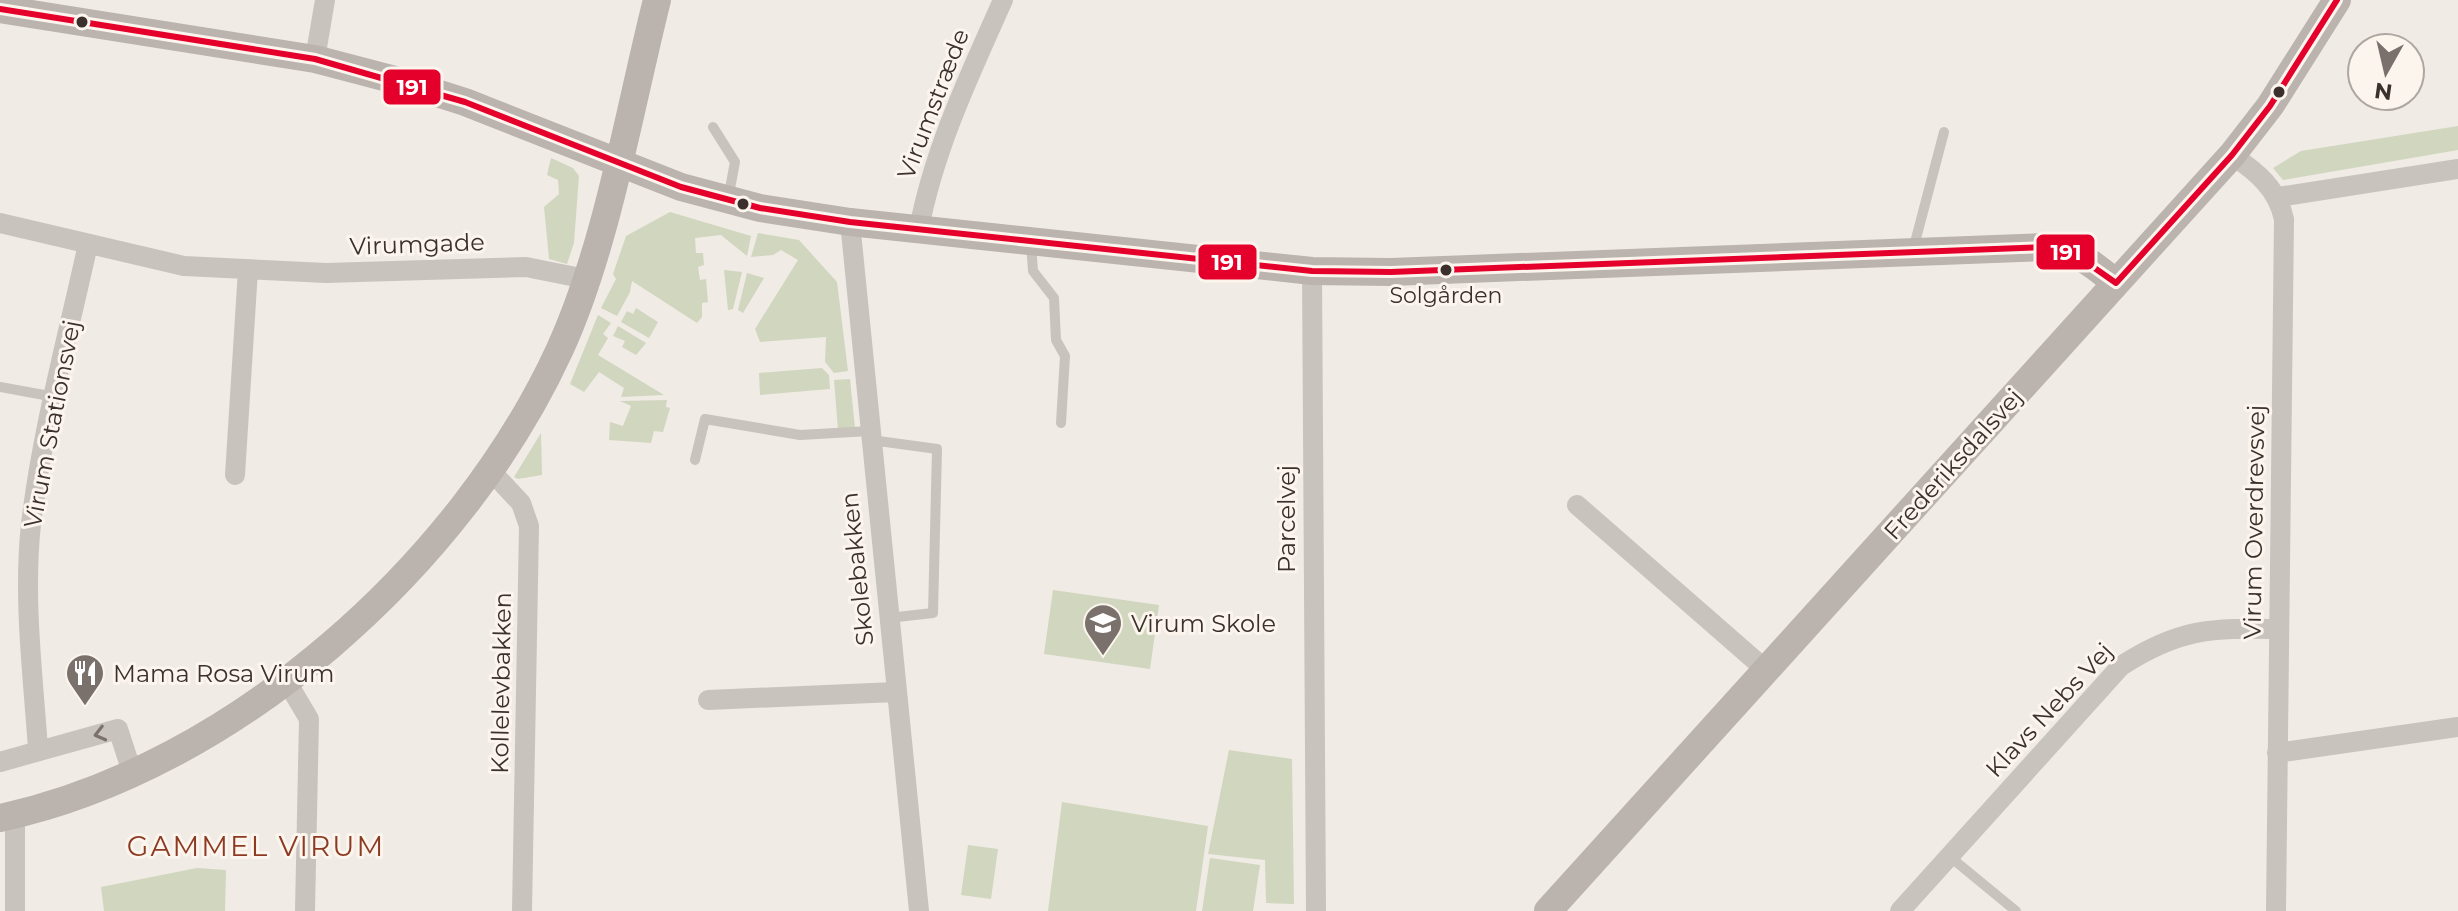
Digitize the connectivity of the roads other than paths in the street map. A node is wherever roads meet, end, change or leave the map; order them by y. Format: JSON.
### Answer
{"nodes":[{"id":1,"x":325,"y":0,"type":"edge"},
{"id":2,"x":657,"y":0,"type":"edge"},
{"id":3,"x":1003,"y":0,"type":"edge"},
{"id":4,"x":2337,"y":0,"type":"edge"},
{"id":5,"x":0,"y":9,"type":"edge"},
{"id":6,"x":315,"y":59,"type":"junction"},
{"id":7,"x":713,"y":127,"type":"dead end"},
{"id":8,"x":1944,"y":132,"type":"dead end"},
{"id":9,"x":2232,"y":155,"type":"junction"},
{"id":10,"x":617,"y":162,"type":"junction"},
{"id":11,"x":2458,"y":169,"type":"edge"},
{"id":12,"x":2278,"y":197,"type":"junction"},
{"id":13,"x":728,"y":201,"type":"junction"},
{"id":14,"x":850,"y":222,"type":"junction"},
{"id":15,"x":0,"y":223,"type":"edge"},
{"id":16,"x":919,"y":229,"type":"junction"},
{"id":17,"x":1030,"y":239,"type":"junction"},
{"id":18,"x":88,"y":244,"type":"junction"},
{"id":19,"x":1912,"y":252,"type":"junction"},
{"id":20,"x":248,"y":270,"type":"junction"},
{"id":21,"x":1312,"y":271,"type":"junction"},
{"id":22,"x":586,"y":279,"type":"junction"},
{"id":23,"x":2116,"y":283,"type":"junction"},
{"id":24,"x":0,"y":387,"type":"edge"},
{"id":25,"x":55,"y":397,"type":"junction"},
{"id":26,"x":1061,"y":423,"type":"dead end"},
{"id":27,"x":870,"y":436,"type":"junction"},
{"id":28,"x":695,"y":460,"type":"dead end"},
{"id":29,"x":490,"y":470,"type":"junction"},
{"id":30,"x":235,"y":475,"type":"dead end"},
{"id":31,"x":1577,"y":505,"type":"dead end"},
{"id":32,"x":888,"y":618,"type":"junction"},
{"id":33,"x":2279,"y":629,"type":"junction"},
{"id":34,"x":1766,"y":670,"type":"junction"},
{"id":35,"x":287,"y":682,"type":"junction"},
{"id":36,"x":895,"y":692,"type":"junction"},
{"id":37,"x":708,"y":700,"type":"dead end"},
{"id":38,"x":2458,"y":727,"type":"edge"},
{"id":39,"x":38,"y":749,"type":"junction"},
{"id":40,"x":2277,"y":753,"type":"junction"},
{"id":41,"x":0,"y":762,"type":"edge"},
{"id":42,"x":132,"y":772,"type":"junction"},
{"id":43,"x":8,"y":817,"type":"edge"},
{"id":44,"x":1949,"y":856,"type":"junction"},
{"id":45,"x":15,"y":911,"type":"edge"},
{"id":46,"x":305,"y":911,"type":"edge"},
{"id":47,"x":522,"y":911,"type":"edge"},
{"id":48,"x":919,"y":911,"type":"edge"},
{"id":49,"x":1316,"y":911,"type":"edge"},
{"id":50,"x":1548,"y":911,"type":"edge"},
{"id":51,"x":1900,"y":911,"type":"edge"},
{"id":52,"x":2016,"y":911,"type":"edge"},
{"id":53,"x":2276,"y":911,"type":"edge"}],
"edges":[{"from":1,"to":6,"type":"street"},
{"from":2,"to":10,"type":"street"},
{"from":3,"to":16,"type":"street","name":"Virumstræde"},
{"from":4,"to":9,"type":"street","name":"Frederiksdalsvej"},
{"from":5,"to":6,"type":"street"},
{"from":6,"to":10,"type":"street"},
{"from":7,"to":13,"type":"lane"},
{"from":8,"to":19,"type":"lane"},
{"from":9,"to":12,"type":"street"},
{"from":9,"to":23,"type":"street","name":"Frederiksdalsvej"},
{"from":10,"to":13,"type":"street"},
{"from":10,"to":22,"type":"street"},
{"from":11,"to":12,"type":"street"},
{"from":12,"to":33,"type":"street","name":"Virum Overdrevsvej"},
{"from":13,"to":14,"type":"street"},
{"from":14,"to":16,"type":"street"},
{"from":14,"to":27,"type":"street","name":"Skolebakken"},
{"from":15,"to":18,"type":"street","name":"Virumgade"},
{"from":16,"to":17,"type":"street"},
{"from":17,"to":21,"type":"street"},
{"from":17,"to":26,"type":"lane"},
{"from":18,"to":20,"type":"street","name":"Virumgade"},
{"from":18,"to":25,"type":"street","name":"Virum Stationsvej"},
{"from":19,"to":21,"type":"street"},
{"from":19,"to":23,"type":"street"},
{"from":20,"to":22,"type":"street","name":"Virumgade"},
{"from":20,"to":30,"type":"street"},
{"from":21,"to":49,"type":"street","name":"Parcelvej"},
{"from":22,"to":29,"type":"street"},
{"from":23,"to":34,"type":"street","name":"Frederiksdalsvej"},
{"from":24,"to":25,"type":"lane"},
{"from":25,"to":39,"type":"street","name":"Virum Stationsvej"},
{"from":27,"to":28,"type":"lane"},
{"from":27,"to":32,"type":"street","name":"Skolebakken"},
{"from":27,"to":32,"type":"lane"},
{"from":29,"to":35,"type":"street"},
{"from":29,"to":47,"type":"street","name":"Kollelevbakken"},
{"from":31,"to":34,"type":"street"},
{"from":32,"to":36,"type":"street","name":"Skolebakken"},
{"from":33,"to":40,"type":"street","name":"Virum Overdrevsvej"},
{"from":33,"to":44,"type":"street","name":"Klavs Nebs Vej"},
{"from":34,"to":50,"type":"street","name":"Frederiksdalsvej"},
{"from":35,"to":42,"type":"street"},
{"from":35,"to":46,"type":"street"},
{"from":36,"to":37,"type":"street"},
{"from":36,"to":48,"type":"street","name":"Skolebakken"},
{"from":38,"to":40,"type":"street"},
{"from":39,"to":41,"type":"street"},
{"from":42,"to":39,"type":"street","one_way":true},
{"from":40,"to":53,"type":"street","name":"Virum Overdrevsvej"},
{"from":42,"to":43,"type":"street"},
{"from":43,"to":45,"type":"street"},
{"from":44,"to":51,"type":"street","name":"Klavs Nebs Vej"},
{"from":44,"to":52,"type":"lane"}]}
